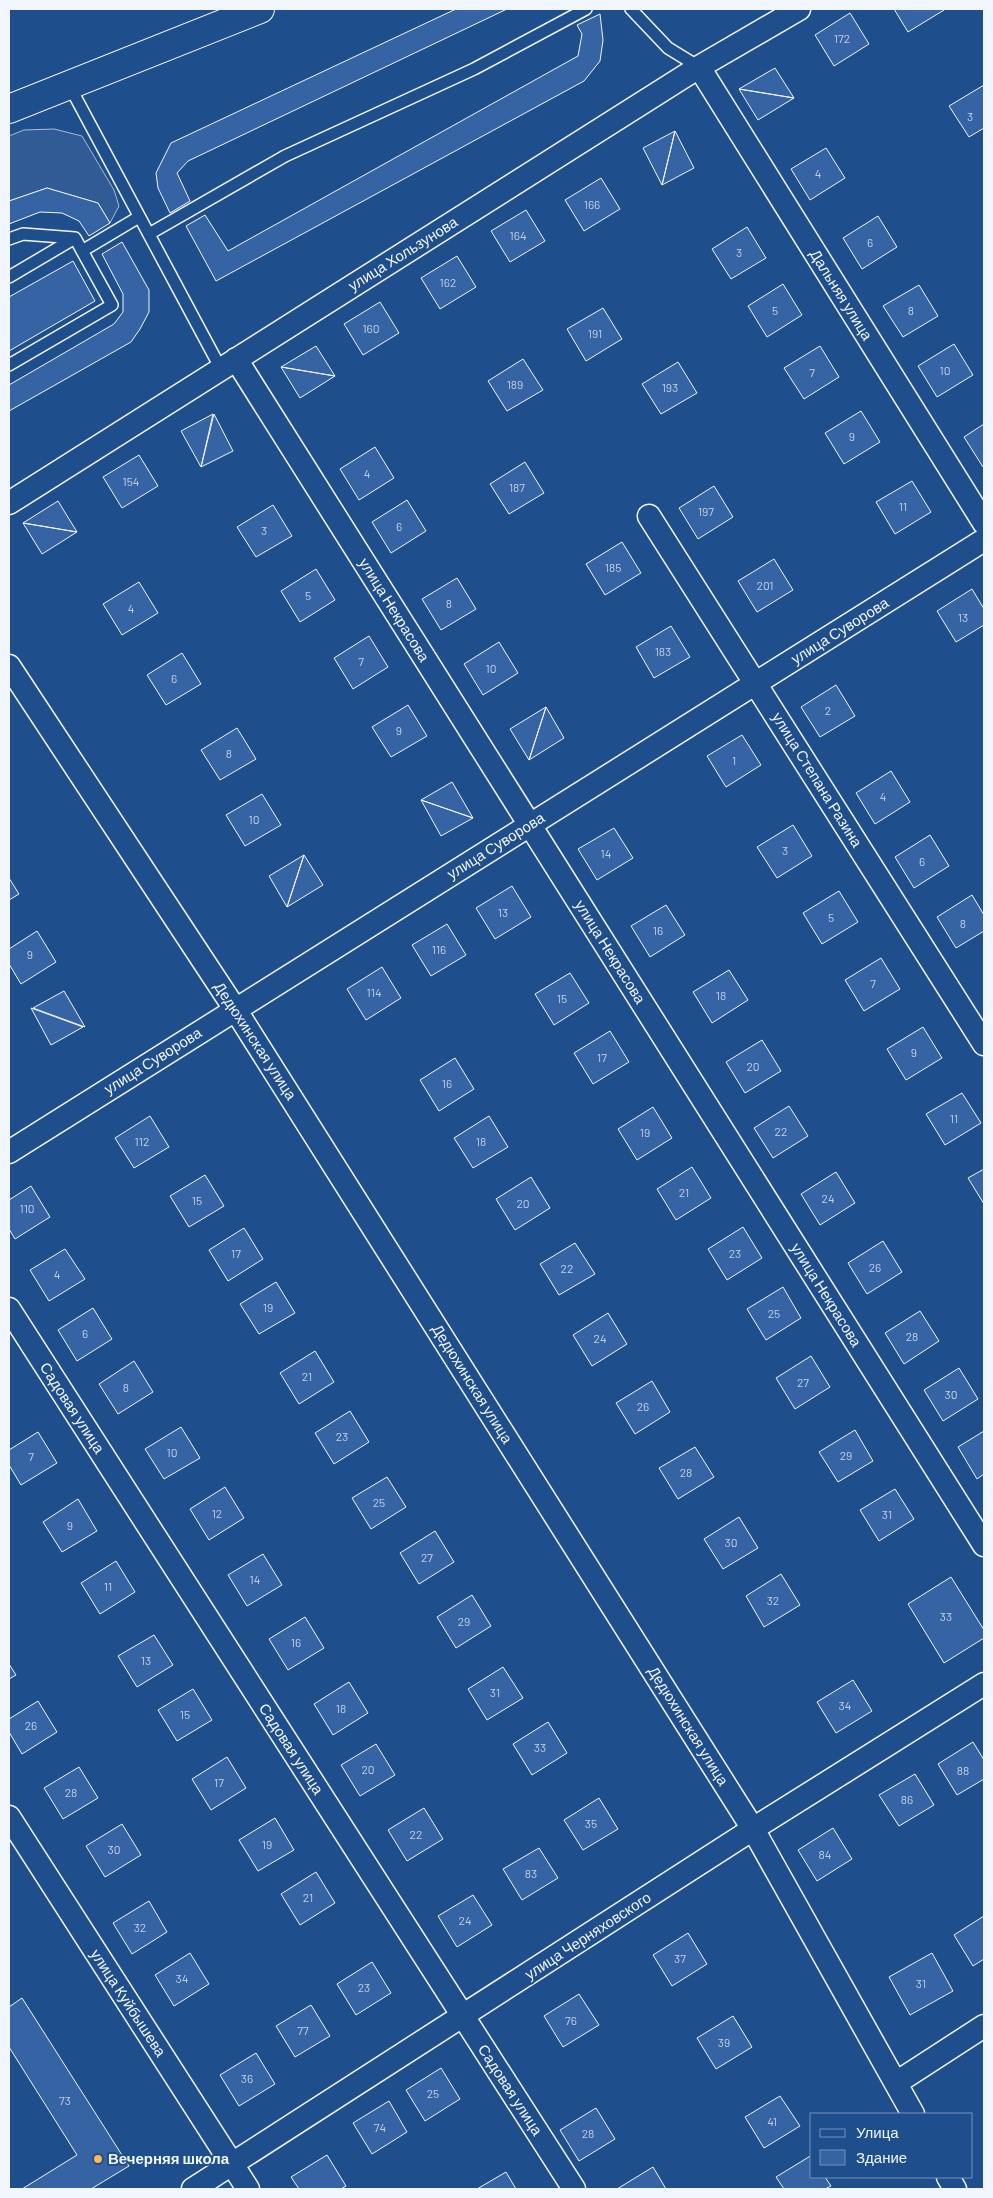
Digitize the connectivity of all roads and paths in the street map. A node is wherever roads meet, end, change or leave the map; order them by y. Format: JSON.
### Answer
{"nodes":[{"id":1,"x":260,"y":9,"type":"edge"},
{"id":2,"x":586,"y":9,"type":"edge"},
{"id":3,"x":631,"y":9,"type":"edge"},
{"id":4,"x":799,"y":9,"type":"edge"},
{"id":5,"x":699,"y":67,"type":"junction"},
{"id":6,"x":69,"y":85,"type":"junction"},
{"id":7,"x":9,"y":109,"type":"edge"},
{"id":8,"x":139,"y":217,"type":"junction"},
{"id":9,"x":148,"y":234,"type":"junction"},
{"id":10,"x":75,"y":238,"type":"junction"},
{"id":11,"x":9,"y":239,"type":"edge"},
{"id":12,"x":82,"y":251,"type":"junction"},
{"id":13,"x":9,"y":277,"type":"edge"},
{"id":14,"x":229,"y":364,"type":"junction"},
{"id":15,"x":9,"y":365,"type":"edge"},
{"id":16,"x":9,"y":503,"type":"edge"},
{"id":17,"x":649,"y":516,"type":"dead end"},
{"id":18,"x":984,"y":523,"type":"edge"},
{"id":19,"x":984,"y":540,"type":"edge"},
{"id":20,"x":9,"y":666,"type":"edge"},
{"id":21,"x":755,"y":683,"type":"junction"},
{"id":22,"x":530,"y":825,"type":"junction"},
{"id":23,"x":235,"y":1009,"type":"junction"},
{"id":24,"x":984,"y":1044,"type":"edge"},
{"id":25,"x":9,"y":1152,"type":"edge"},
{"id":26,"x":9,"y":1309,"type":"edge"},
{"id":27,"x":984,"y":1545,"type":"edge"},
{"id":28,"x":984,"y":1684,"type":"edge"},
{"id":29,"x":9,"y":1817,"type":"edge"},
{"id":30,"x":753,"y":1829,"type":"junction"},
{"id":31,"x":463,"y":2017,"type":"junction"},
{"id":32,"x":984,"y":2026,"type":"edge"},
{"id":33,"x":896,"y":2083,"type":"junction"},
{"id":34,"x":912,"y":2113,"type":"edge"},
{"id":35,"x":232,"y":2164,"type":"junction"},
{"id":36,"x":949,"y":2178,"type":"edge"},
{"id":37,"x":193,"y":2189,"type":"edge"},
{"id":38,"x":248,"y":2189,"type":"edge"},
{"id":39,"x":574,"y":2189,"type":"edge"},
{"id":40,"x":955,"y":2189,"type":"edge"}],
"edges":[{"from":1,"to":6,"type":"main road"},
{"from":2,"to":9,"type":"lane"},
{"from":3,"to":5,"type":"lane"},
{"from":4,"to":5,"type":"street","name":"улица Хользунова"},
{"from":5,"to":14,"type":"street","name":"улица Хользунова"},
{"from":5,"to":18,"type":"street","name":"Дальняя улица"},
{"from":6,"to":7,"type":"main road"},
{"from":6,"to":8,"type":"lane"},
{"from":8,"to":9,"type":"lane"},
{"from":8,"to":12,"type":"lane"},
{"from":9,"to":14,"type":"lane"},
{"from":10,"to":11,"type":"lane"},
{"from":10,"to":12,"type":"lane"},
{"from":10,"to":13,"type":"lane"},
{"from":12,"to":15,"type":"lane"},
{"from":14,"to":16,"type":"street","name":"улица Хользунова"},
{"from":14,"to":22,"type":"street","name":"улица Некрасова"},
{"from":17,"to":21,"type":"street","name":"улица Степана Разина"},
{"from":19,"to":21,"type":"street","name":"улица Суворова"},
{"from":20,"to":23,"type":"street","name":"Дедюхинская улица"},
{"from":21,"to":22,"type":"street","name":"улица Суворова"},
{"from":21,"to":24,"type":"street","name":"улица Степана Разина"},
{"from":22,"to":23,"type":"street","name":"улица Суворова"},
{"from":22,"to":27,"type":"street","name":"улица Некрасова"},
{"from":23,"to":25,"type":"street","name":"улица Суворова"},
{"from":23,"to":30,"type":"street","name":"Дедюхинская улица"},
{"from":26,"to":31,"type":"street","name":"Садовая улица"},
{"from":28,"to":30,"type":"street","name":"улица Черняховского"},
{"from":29,"to":35,"type":"street","name":"улица Куйбышева"},
{"from":30,"to":31,"type":"street","name":"улица Черняховского"},
{"from":30,"to":33,"type":"street","name":"Дедюхинская улица"},
{"from":31,"to":35,"type":"street","name":"улица Черняховского"},
{"from":31,"to":39,"type":"street","name":"Садовая улица"},
{"from":32,"to":33,"type":"street"},
{"from":33,"to":34,"type":"street","name":"Дедюхинская улица"},
{"from":35,"to":37,"type":"street","name":"улица Черняховского"},
{"from":35,"to":38,"type":"street","name":"улица Куйбышева"},
{"from":36,"to":40,"type":"street"}]}
